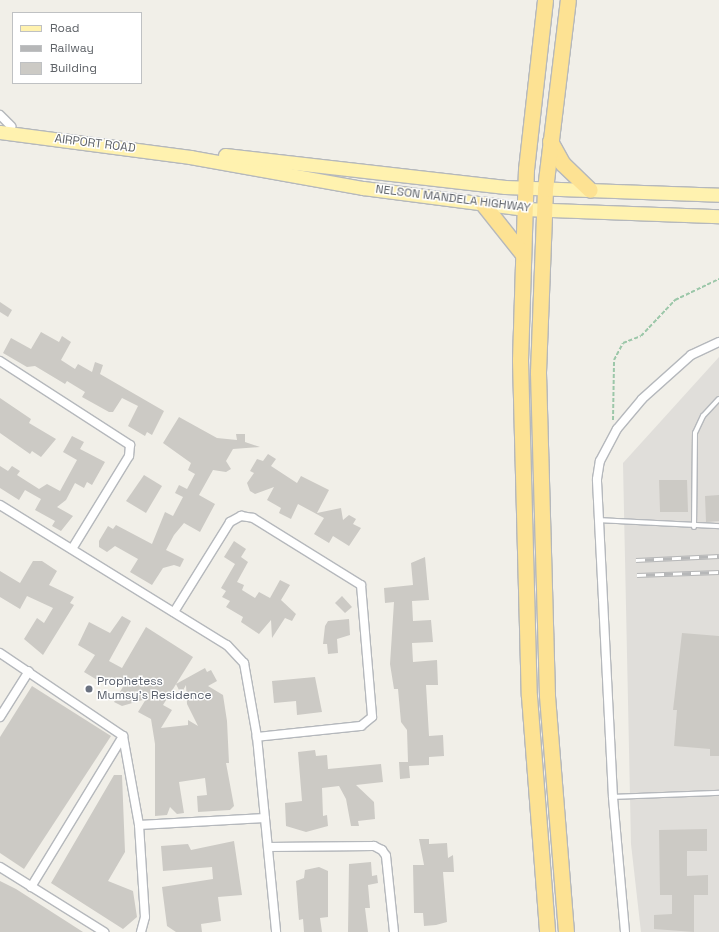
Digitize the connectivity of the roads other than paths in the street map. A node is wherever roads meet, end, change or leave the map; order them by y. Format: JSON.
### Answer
{"nodes":[{"id":1,"x":544,"y":0,"type":"edge"},
{"id":2,"x":568,"y":0,"type":"edge"},
{"id":3,"x":0,"y":115,"type":"edge"},
{"id":4,"x":4,"y":128,"type":"edge"},
{"id":5,"x":550,"y":141,"type":"junction"},
{"id":6,"x":191,"y":154,"type":"junction"},
{"id":7,"x":525,"y":188,"type":"junction"},
{"id":8,"x":545,"y":189,"type":"junction"},
{"id":9,"x":590,"y":190,"type":"junction"},
{"id":10,"x":719,"y":195,"type":"edge"},
{"id":11,"x":483,"y":204,"type":"junction"},
{"id":12,"x":524,"y":209,"type":"junction"},
{"id":13,"x":544,"y":211,"type":"junction"},
{"id":14,"x":719,"y":216,"type":"edge"},
{"id":15,"x":522,"y":253,"type":"junction"},
{"id":16,"x":719,"y":342,"type":"edge"},
{"id":17,"x":0,"y":361,"type":"edge"},
{"id":18,"x":719,"y":399,"type":"edge"},
{"id":19,"x":0,"y":505,"type":"edge"},
{"id":20,"x":599,"y":520,"type":"junction"},
{"id":21,"x":719,"y":526,"type":"edge"},
{"id":22,"x":694,"y":527,"type":"junction"},
{"id":23,"x":72,"y":549,"type":"junction"},
{"id":24,"x":174,"y":612,"type":"junction"},
{"id":25,"x":0,"y":653,"type":"edge"},
{"id":26,"x":29,"y":671,"type":"junction"},
{"id":27,"x":0,"y":717,"type":"edge"},
{"id":28,"x":123,"y":736,"type":"junction"},
{"id":29,"x":257,"y":737,"type":"junction"},
{"id":30,"x":719,"y":793,"type":"edge"},
{"id":31,"x":612,"y":797,"type":"junction"},
{"id":32,"x":265,"y":818,"type":"junction"},
{"id":33,"x":139,"y":825,"type":"junction"},
{"id":34,"x":268,"y":847,"type":"junction"},
{"id":35,"x":0,"y":867,"type":"edge"},
{"id":36,"x":31,"y":887,"type":"junction"},
{"id":37,"x":104,"y":932,"type":"edge"},
{"id":38,"x":141,"y":932,"type":"edge"},
{"id":39,"x":276,"y":932,"type":"edge"},
{"id":40,"x":394,"y":932,"type":"edge"},
{"id":41,"x":547,"y":932,"type":"edge"},
{"id":42,"x":566,"y":932,"type":"edge"},
{"id":43,"x":625,"y":932,"type":"edge"}],
"edges":[{"from":1,"to":7,"type":"highway"},
{"from":2,"to":5,"type":"highway"},
{"from":3,"to":4,"type":"street"},
{"from":4,"to":6,"type":"main road"},
{"from":5,"to":8,"type":"highway"},
{"from":5,"to":9,"type":"highway"},
{"from":6,"to":7,"type":"main road","name":"NELSON MANDELA HIGHWAY"},
{"from":6,"to":11,"type":"main road","name":"NELSON MANDELA HIGHWAY"},
{"from":7,"to":8,"type":"main road","name":"NELSON MANDELA HIGHWAY"},
{"from":7,"to":12,"type":"highway"},
{"from":8,"to":9,"type":"main road","name":"NELSON MANDELA HIGHWAY"},
{"from":8,"to":13,"type":"highway"},
{"from":9,"to":10,"type":"main road","name":"NELSON MANDELA HIGHWAY"},
{"from":11,"to":12,"type":"main road","name":"NELSON MANDELA HIGHWAY"},
{"from":11,"to":15,"type":"highway"},
{"from":12,"to":13,"type":"main road","name":"NELSON MANDELA HIGHWAY"},
{"from":12,"to":15,"type":"highway"},
{"from":13,"to":14,"type":"main road","name":"NELSON MANDELA HIGHWAY"},
{"from":13,"to":42,"type":"highway"},
{"from":15,"to":41,"type":"highway"},
{"from":16,"to":20,"type":"street"},
{"from":17,"to":23,"type":"street"},
{"from":18,"to":22,"type":"lane"},
{"from":19,"to":23,"type":"street"},
{"from":20,"to":22,"type":"lane"},
{"from":20,"to":31,"type":"street"},
{"from":21,"to":22,"type":"lane"},
{"from":23,"to":24,"type":"street"},
{"from":24,"to":29,"type":"street"},
{"from":24,"to":29,"type":"street"},
{"from":25,"to":26,"type":"street"},
{"from":26,"to":27,"type":"street"},
{"from":26,"to":28,"type":"street"},
{"from":28,"to":33,"type":"street"},
{"from":28,"to":36,"type":"street"},
{"from":29,"to":32,"type":"street"},
{"from":30,"to":31,"type":"lane"},
{"from":31,"to":43,"type":"street"},
{"from":32,"to":33,"type":"street"},
{"from":32,"to":34,"type":"street"},
{"from":33,"to":38,"type":"street"},
{"from":34,"to":39,"type":"street"},
{"from":34,"to":40,"type":"street"},
{"from":35,"to":36,"type":"street"},
{"from":36,"to":37,"type":"street"}]}
